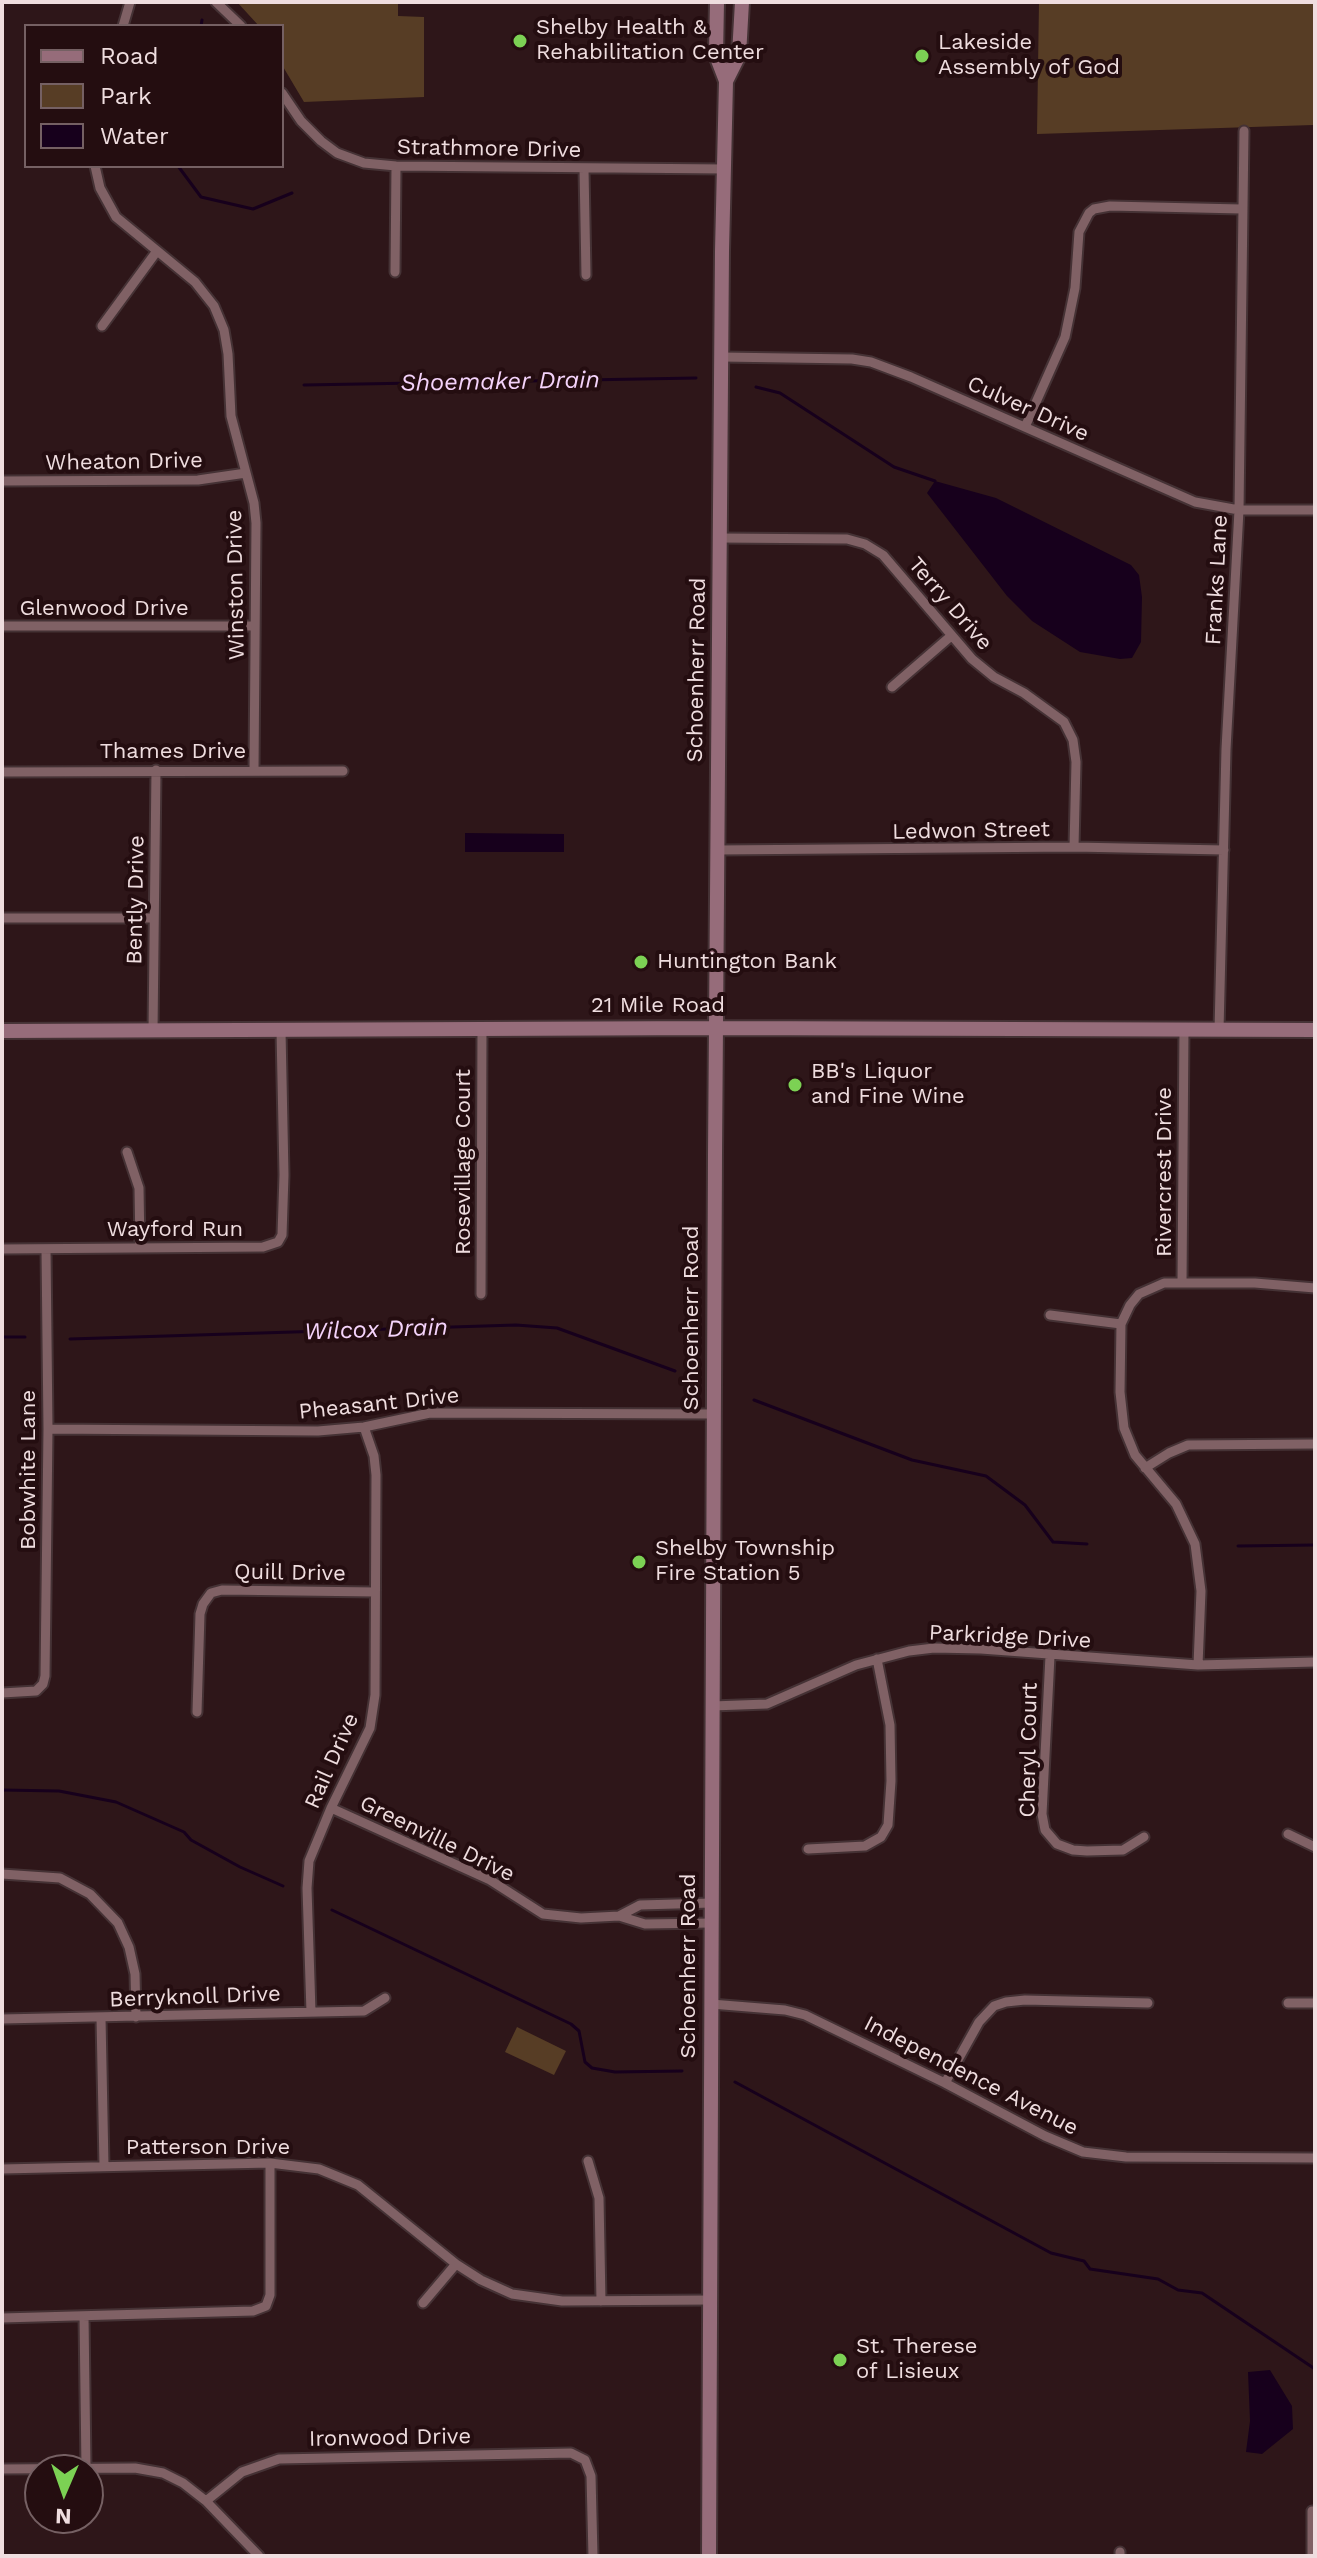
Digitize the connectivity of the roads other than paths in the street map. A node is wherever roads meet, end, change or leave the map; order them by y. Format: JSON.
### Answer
{"nodes":[{"id":1,"x":130,"y":2,"type":"edge"},
{"id":2,"x":216,"y":2,"type":"edge"},
{"id":3,"x":717,"y":2,"type":"edge"},
{"id":4,"x":742,"y":2,"type":"edge"},
{"id":5,"x":124,"y":24,"type":"edge"},
{"id":6,"x":239,"y":24,"type":"edge"},
{"id":7,"x":726,"y":81,"type":"junction"},
{"id":8,"x":284,"y":96,"type":"edge"},
{"id":9,"x":1244,"y":131,"type":"dead end"},
{"id":10,"x":396,"y":166,"type":"junction"},
{"id":11,"x":95,"y":168,"type":"edge"},
{"id":12,"x":584,"y":169,"type":"junction"},
{"id":13,"x":724,"y":169,"type":"junction"},
{"id":14,"x":1241,"y":209,"type":"junction"},
{"id":15,"x":157,"y":251,"type":"junction"},
{"id":16,"x":395,"y":272,"type":"dead end"},
{"id":17,"x":586,"y":275,"type":"dead end"},
{"id":18,"x":102,"y":326,"type":"dead end"},
{"id":19,"x":722,"y":357,"type":"junction"},
{"id":20,"x":1025,"y":427,"type":"junction"},
{"id":21,"x":246,"y":473,"type":"junction"},
{"id":22,"x":2,"y":481,"type":"edge"},
{"id":23,"x":1239,"y":510,"type":"junction"},
{"id":24,"x":1315,"y":510,"type":"edge"},
{"id":25,"x":720,"y":538,"type":"junction"},
{"id":26,"x":2,"y":626,"type":"edge"},
{"id":27,"x":255,"y":626,"type":"junction"},
{"id":28,"x":951,"y":636,"type":"junction"},
{"id":29,"x":892,"y":687,"type":"dead end"},
{"id":30,"x":156,"y":770,"type":"junction"},
{"id":31,"x":254,"y":770,"type":"junction"},
{"id":32,"x":343,"y":771,"type":"dead end"},
{"id":33,"x":2,"y":772,"type":"edge"},
{"id":34,"x":1074,"y":847,"type":"junction"},
{"id":35,"x":718,"y":850,"type":"junction"},
{"id":36,"x":1224,"y":850,"type":"junction"},
{"id":37,"x":2,"y":918,"type":"edge"},
{"id":38,"x":154,"y":918,"type":"junction"},
{"id":39,"x":716,"y":1028,"type":"junction"},
{"id":40,"x":1184,"y":1029,"type":"junction"},
{"id":41,"x":482,"y":1030,"type":"junction"},
{"id":42,"x":1219,"y":1030,"type":"junction"},
{"id":43,"x":1315,"y":1030,"type":"edge"},
{"id":44,"x":2,"y":1031,"type":"edge"},
{"id":45,"x":153,"y":1031,"type":"junction"},
{"id":46,"x":281,"y":1031,"type":"junction"},
{"id":47,"x":127,"y":1152,"type":"dead end"},
{"id":48,"x":140,"y":1247,"type":"junction"},
{"id":49,"x":2,"y":1249,"type":"edge"},
{"id":50,"x":46,"y":1250,"type":"junction"},
{"id":51,"x":1182,"y":1282,"type":"junction"},
{"id":52,"x":1315,"y":1288,"type":"edge"},
{"id":53,"x":481,"y":1294,"type":"dead end"},
{"id":54,"x":1050,"y":1315,"type":"dead end"},
{"id":55,"x":1121,"y":1324,"type":"junction"},
{"id":56,"x":714,"y":1414,"type":"junction"},
{"id":57,"x":364,"y":1427,"type":"junction"},
{"id":58,"x":48,"y":1429,"type":"junction"},
{"id":59,"x":1315,"y":1444,"type":"edge"},
{"id":60,"x":1145,"y":1468,"type":"junction"},
{"id":61,"x":375,"y":1592,"type":"junction"},
{"id":62,"x":1050,"y":1656,"type":"junction"},
{"id":63,"x":877,"y":1659,"type":"junction"},
{"id":64,"x":1315,"y":1662,"type":"edge"},
{"id":65,"x":1198,"y":1665,"type":"junction"},
{"id":66,"x":2,"y":1693,"type":"edge"},
{"id":67,"x":712,"y":1706,"type":"junction"},
{"id":68,"x":197,"y":1712,"type":"dead end"},
{"id":69,"x":331,"y":1808,"type":"junction"},
{"id":70,"x":1288,"y":1834,"type":"dead end"},
{"id":71,"x":1144,"y":1837,"type":"dead end"},
{"id":72,"x":1315,"y":1847,"type":"edge"},
{"id":73,"x":808,"y":1849,"type":"dead end"},
{"id":74,"x":2,"y":1874,"type":"edge"},
{"id":75,"x":711,"y":1903,"type":"junction"},
{"id":76,"x":619,"y":1916,"type":"junction"},
{"id":77,"x":711,"y":1923,"type":"junction"},
{"id":78,"x":385,"y":1998,"type":"dead end"},
{"id":79,"x":1148,"y":2003,"type":"dead end"},
{"id":80,"x":1288,"y":2003,"type":"dead end"},
{"id":81,"x":1315,"y":2003,"type":"edge"},
{"id":82,"x":711,"y":2004,"type":"junction"},
{"id":83,"x":311,"y":2012,"type":"junction"},
{"id":84,"x":136,"y":2017,"type":"junction"},
{"id":85,"x":101,"y":2018,"type":"junction"},
{"id":86,"x":2,"y":2019,"type":"edge"},
{"id":87,"x":945,"y":2083,"type":"junction"},
{"id":88,"x":1315,"y":2158,"type":"edge"},
{"id":89,"x":588,"y":2161,"type":"dead end"},
{"id":90,"x":270,"y":2163,"type":"junction"},
{"id":91,"x":104,"y":2166,"type":"junction"},
{"id":92,"x":2,"y":2169,"type":"edge"},
{"id":93,"x":456,"y":2264,"type":"junction"},
{"id":94,"x":710,"y":2300,"type":"junction"},
{"id":95,"x":601,"y":2301,"type":"junction"},
{"id":96,"x":423,"y":2303,"type":"dead end"},
{"id":97,"x":84,"y":2316,"type":"junction"},
{"id":98,"x":2,"y":2318,"type":"edge"},
{"id":99,"x":86,"y":2454,"type":"edge"},
{"id":100,"x":104,"y":2468,"type":"edge"},
{"id":101,"x":2,"y":2469,"type":"edge"},
{"id":102,"x":24,"y":2469,"type":"edge"},
{"id":103,"x":206,"y":2501,"type":"junction"},
{"id":104,"x":1314,"y":2511,"type":"edge"},
{"id":105,"x":259,"y":2556,"type":"edge"},
{"id":106,"x":593,"y":2556,"type":"edge"},
{"id":107,"x":709,"y":2556,"type":"edge"},
{"id":108,"x":1312,"y":2556,"type":"edge"}],
"edges":[{"from":1,"to":5,"type":"street"},
{"from":2,"to":6,"type":"street"},
{"from":3,"to":7,"type":"street","name":"Schoenherr Road"},
{"from":4,"to":7,"type":"street","name":"Schoenherr Road"},
{"from":7,"to":13,"type":"street","name":"Schoenherr Road"},
{"from":8,"to":10,"type":"street","name":"Strathmore Drive"},
{"from":9,"to":14,"type":"street","name":"Franks Lane"},
{"from":10,"to":12,"type":"street","name":"Strathmore Drive"},
{"from":10,"to":16,"type":"street"},
{"from":11,"to":15,"type":"street","name":"Winston Drive"},
{"from":12,"to":13,"type":"street","name":"Strathmore Drive"},
{"from":12,"to":17,"type":"street"},
{"from":13,"to":19,"type":"street","name":"Schoenherr Road"},
{"from":14,"to":20,"type":"street"},
{"from":14,"to":23,"type":"street","name":"Franks Lane"},
{"from":15,"to":18,"type":"street"},
{"from":15,"to":21,"type":"street","name":"Winston Drive"},
{"from":19,"to":20,"type":"street","name":"Culver Drive"},
{"from":19,"to":25,"type":"street","name":"Schoenherr Road"},
{"from":20,"to":23,"type":"street","name":"Culver Drive"},
{"from":21,"to":22,"type":"street","name":"Wheaton Drive"},
{"from":21,"to":27,"type":"street","name":"Winston Drive"},
{"from":23,"to":24,"type":"street","name":"Culver Drive"},
{"from":23,"to":36,"type":"street","name":"Franks Lane"},
{"from":25,"to":28,"type":"street","name":"Terry Drive"},
{"from":25,"to":35,"type":"street","name":"Schoenherr Road"},
{"from":26,"to":27,"type":"street","name":"Glenwood Drive"},
{"from":27,"to":31,"type":"street","name":"Winston Drive"},
{"from":28,"to":29,"type":"street"},
{"from":28,"to":34,"type":"street","name":"Terry Drive"},
{"from":30,"to":31,"type":"street","name":"Thames Drive"},
{"from":30,"to":33,"type":"street","name":"Thames Drive"},
{"from":30,"to":38,"type":"street","name":"Bently Drive"},
{"from":31,"to":32,"type":"street","name":"Thames Drive"},
{"from":34,"to":35,"type":"street","name":"Ledwon Street"},
{"from":34,"to":36,"type":"street","name":"Ledwon Street"},
{"from":35,"to":39,"type":"street","name":"Schoenherr Road"},
{"from":36,"to":42,"type":"street","name":"Franks Lane"},
{"from":37,"to":38,"type":"street"},
{"from":38,"to":45,"type":"street","name":"Bently Drive"},
{"from":39,"to":40,"type":"street","name":"21 Mile Road"},
{"from":39,"to":41,"type":"street","name":"21 Mile Road"},
{"from":39,"to":56,"type":"street","name":"Schoenherr Road"},
{"from":40,"to":42,"type":"street","name":"21 Mile Road"},
{"from":40,"to":51,"type":"street","name":"Rivercrest Drive"},
{"from":41,"to":46,"type":"street","name":"21 Mile Road"},
{"from":41,"to":53,"type":"street","name":"Rosevillage Court"},
{"from":42,"to":43,"type":"street","name":"21 Mile Road"},
{"from":44,"to":45,"type":"street","name":"21 Mile Road"},
{"from":45,"to":46,"type":"street","name":"21 Mile Road"},
{"from":46,"to":48,"type":"street","name":"Wayford Run"},
{"from":47,"to":48,"type":"street"},
{"from":48,"to":50,"type":"street","name":"Wayford Run"},
{"from":49,"to":50,"type":"street","name":"Wayford Run"},
{"from":50,"to":58,"type":"street","name":"Bobwhite Lane"},
{"from":51,"to":52,"type":"street"},
{"from":51,"to":55,"type":"street","name":"Rivercrest Drive"},
{"from":54,"to":55,"type":"street"},
{"from":55,"to":60,"type":"street"},
{"from":56,"to":57,"type":"street","name":"Pheasant Drive"},
{"from":56,"to":67,"type":"street","name":"Schoenherr Road"},
{"from":57,"to":58,"type":"street","name":"Pheasant Drive"},
{"from":57,"to":61,"type":"street","name":"Rail Drive"},
{"from":58,"to":66,"type":"street","name":"Bobwhite Lane"},
{"from":59,"to":60,"type":"street"},
{"from":60,"to":65,"type":"street"},
{"from":61,"to":68,"type":"street","name":"Quill Drive"},
{"from":61,"to":69,"type":"street","name":"Rail Drive"},
{"from":62,"to":63,"type":"street","name":"Parkridge Drive"},
{"from":62,"to":65,"type":"street","name":"Parkridge Drive"},
{"from":62,"to":71,"type":"street","name":"Cheryl Court"},
{"from":63,"to":67,"type":"street","name":"Parkridge Drive"},
{"from":63,"to":73,"type":"street"},
{"from":64,"to":65,"type":"street","name":"Parkridge Drive"},
{"from":67,"to":75,"type":"street","name":"Schoenherr Road"},
{"from":69,"to":76,"type":"street","name":"Greenville Drive"},
{"from":69,"to":83,"type":"street","name":"Rail Drive"},
{"from":70,"to":72,"type":"street"},
{"from":74,"to":84,"type":"street"},
{"from":75,"to":76,"type":"street","name":"Greenville Drive"},
{"from":75,"to":77,"type":"street","name":"Schoenherr Road"},
{"from":76,"to":77,"type":"street","name":"Greenville Drive"},
{"from":77,"to":82,"type":"street","name":"Schoenherr Road"},
{"from":78,"to":83,"type":"street","name":"Berryknoll Drive"},
{"from":79,"to":87,"type":"street"},
{"from":80,"to":81,"type":"street"},
{"from":82,"to":87,"type":"street","name":"Independence Avenue"},
{"from":82,"to":94,"type":"street","name":"Schoenherr Road"},
{"from":83,"to":84,"type":"street","name":"Berryknoll Drive"},
{"from":84,"to":85,"type":"street","name":"Berryknoll Drive"},
{"from":85,"to":86,"type":"street","name":"Berryknoll Drive"},
{"from":85,"to":91,"type":"street"},
{"from":87,"to":88,"type":"street","name":"Independence Avenue"},
{"from":89,"to":95,"type":"street"},
{"from":90,"to":91,"type":"street","name":"Patterson Drive"},
{"from":90,"to":93,"type":"street","name":"Patterson Drive"},
{"from":90,"to":97,"type":"street"},
{"from":91,"to":92,"type":"street","name":"Patterson Drive"},
{"from":93,"to":95,"type":"street","name":"Patterson Drive"},
{"from":93,"to":96,"type":"street"},
{"from":94,"to":95,"type":"street","name":"Patterson Drive"},
{"from":94,"to":107,"type":"street","name":"Schoenherr Road"},
{"from":97,"to":98,"type":"street"},
{"from":97,"to":99,"type":"street"},
{"from":100,"to":103,"type":"street"},
{"from":101,"to":102,"type":"street"},
{"from":103,"to":105,"type":"street"},
{"from":103,"to":106,"type":"street","name":"Ironwood Drive"},
{"from":104,"to":108,"type":"street"}]}
